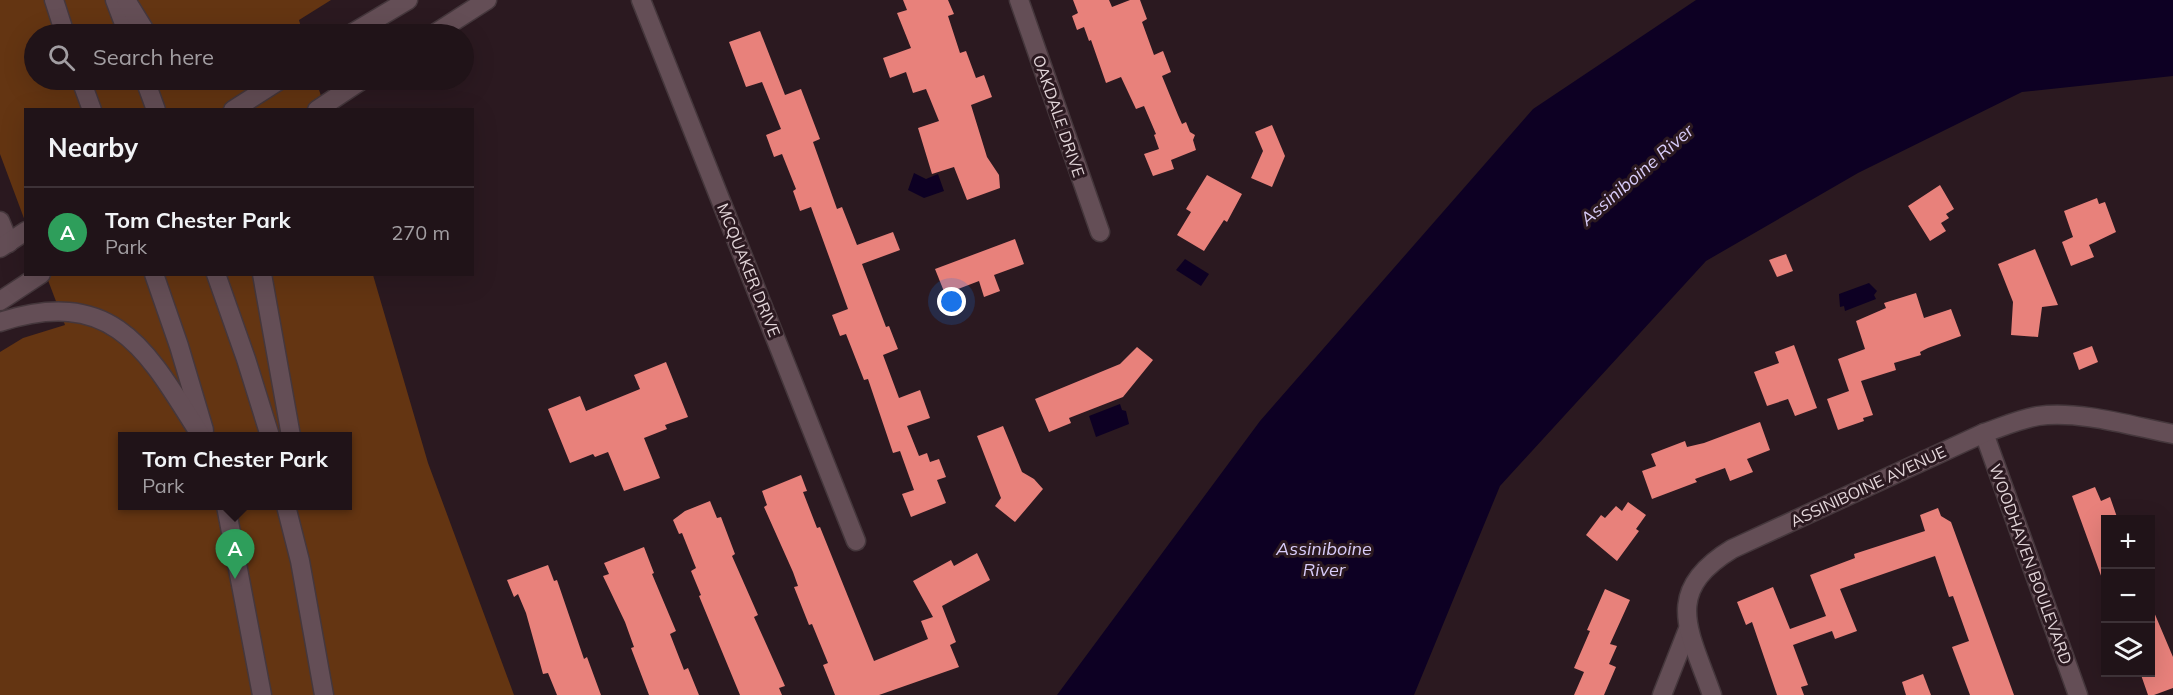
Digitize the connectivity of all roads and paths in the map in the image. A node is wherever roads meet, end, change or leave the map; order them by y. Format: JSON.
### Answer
{"nodes":[{"id":1,"x":54,"y":0,"type":"edge"},
{"id":2,"x":115,"y":0,"type":"edge"},
{"id":3,"x":126,"y":0,"type":"edge"},
{"id":4,"x":408,"y":0,"type":"edge"},
{"id":5,"x":487,"y":0,"type":"edge"},
{"id":6,"x":641,"y":0,"type":"edge"},
{"id":7,"x":1019,"y":0,"type":"edge"},
{"id":8,"x":62,"y":24,"type":"edge"},
{"id":9,"x":124,"y":24,"type":"edge"},
{"id":10,"x":141,"y":24,"type":"edge"},
{"id":11,"x":368,"y":24,"type":"edge"},
{"id":12,"x":450,"y":24,"type":"edge"},
{"id":13,"x":76,"y":90,"type":"edge"},
{"id":14,"x":85,"y":90,"type":"edge"},
{"id":15,"x":149,"y":90,"type":"edge"},
{"id":16,"x":264,"y":90,"type":"edge"},
{"id":17,"x":347,"y":90,"type":"edge"},
{"id":18,"x":322,"y":107,"type":"edge"},
{"id":19,"x":79,"y":108,"type":"edge"},
{"id":20,"x":91,"y":108,"type":"edge"},
{"id":21,"x":155,"y":108,"type":"edge"},
{"id":22,"x":236,"y":108,"type":"edge"},
{"id":23,"x":0,"y":221,"type":"edge"},
{"id":24,"x":24,"y":232,"type":"edge"},
{"id":25,"x":1100,"y":232,"type":"dead end"},
{"id":26,"x":4,"y":246,"type":"edge"},
{"id":27,"x":39,"y":276,"type":"edge"},
{"id":28,"x":155,"y":276,"type":"edge"},
{"id":29,"x":217,"y":276,"type":"edge"},
{"id":30,"x":262,"y":276,"type":"edge"},
{"id":31,"x":0,"y":301,"type":"edge"},
{"id":32,"x":0,"y":322,"type":"edge"},
{"id":33,"x":198,"y":432,"type":"edge"},
{"id":34,"x":206,"y":432,"type":"edge"},
{"id":35,"x":269,"y":432,"type":"edge"},
{"id":36,"x":290,"y":432,"type":"edge"},
{"id":37,"x":1984,"y":433,"type":"junction"},
{"id":38,"x":2173,"y":434,"type":"edge"},
{"id":39,"x":227,"y":510,"type":"edge"},
{"id":40,"x":287,"y":510,"type":"edge"},
{"id":41,"x":299,"y":510,"type":"edge"},
{"id":42,"x":856,"y":541,"type":"dead end"},
{"id":43,"x":296,"y":543,"type":"junction"},
{"id":44,"x":1688,"y":629,"type":"junction"},
{"id":45,"x":262,"y":695,"type":"edge"},
{"id":46,"x":324,"y":695,"type":"edge"},
{"id":47,"x":1662,"y":695,"type":"edge"},
{"id":48,"x":1712,"y":695,"type":"edge"},
{"id":49,"x":2078,"y":695,"type":"edge"}],
"edges":[{"from":1,"to":8,"type":"street"},
{"from":2,"to":9,"type":"street"},
{"from":3,"to":10,"type":"street"},
{"from":4,"to":11,"type":"street"},
{"from":5,"to":12,"type":"street"},
{"from":6,"to":42,"type":"street","name":"MCQUAKER DRIVE"},
{"from":7,"to":25,"type":"street","name":"OAKDALE DRIVE"},
{"from":13,"to":19,"type":"street"},
{"from":14,"to":20,"type":"street"},
{"from":15,"to":21,"type":"street"},
{"from":16,"to":22,"type":"street"},
{"from":17,"to":18,"type":"street"},
{"from":23,"to":26,"type":"street"},
{"from":24,"to":26,"type":"street"},
{"from":27,"to":31,"type":"street"},
{"from":28,"to":34,"type":"street"},
{"from":29,"to":35,"type":"street"},
{"from":30,"to":36,"type":"street"},
{"from":32,"to":33,"type":"street"},
{"from":37,"to":38,"type":"street","name":"ASSINIBOINE AVENUE"},
{"from":37,"to":44,"type":"street","name":"ASSINIBOINE AVENUE"},
{"from":37,"to":49,"type":"street","name":"WOODHAVEN BOULEVARD"},
{"from":39,"to":45,"type":"street"},
{"from":40,"to":43,"type":"street"},
{"from":41,"to":43,"type":"street"},
{"from":43,"to":46,"type":"street"},
{"from":44,"to":47,"type":"street","name":"ASSINIBOINE AVENUE"},
{"from":44,"to":48,"type":"street"}]}
